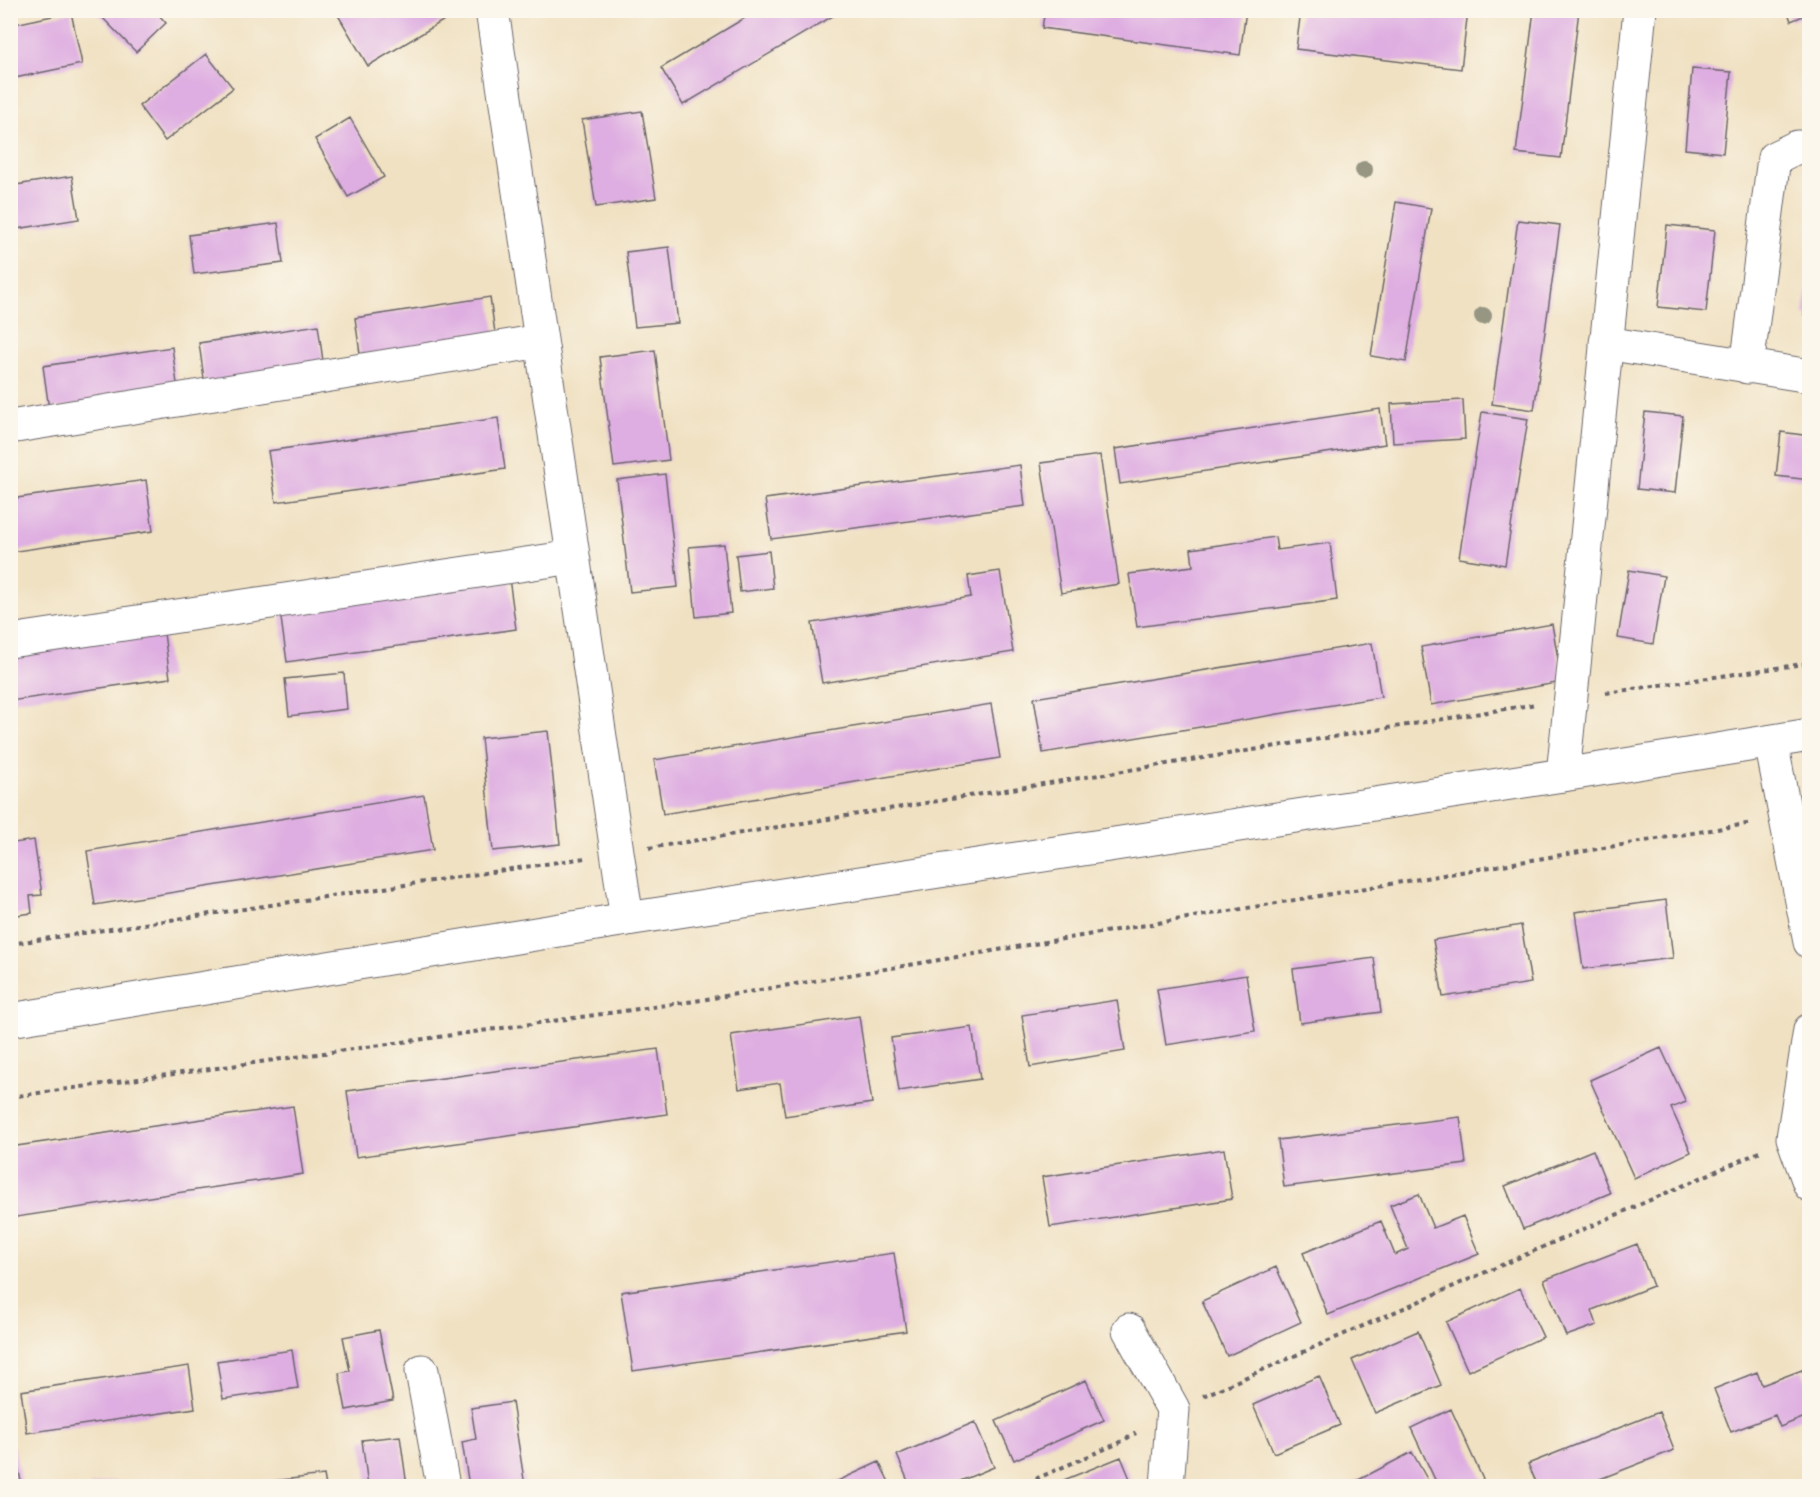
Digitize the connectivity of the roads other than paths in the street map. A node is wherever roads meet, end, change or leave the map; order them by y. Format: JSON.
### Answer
{"nodes":[{"id":1,"x":492,"y":10,"type":"edge"},
{"id":2,"x":1640,"y":10,"type":"edge"},
{"id":3,"x":1809,"y":148,"type":"edge"},
{"id":4,"x":541,"y":341,"type":"junction"},
{"id":5,"x":1606,"y":343,"type":"junction"},
{"id":6,"x":1747,"y":367,"type":"junction"},
{"id":7,"x":1809,"y":376,"type":"edge"},
{"id":8,"x":10,"y":428,"type":"edge"},
{"id":9,"x":573,"y":557,"type":"junction"},
{"id":10,"x":10,"y":641,"type":"edge"},
{"id":11,"x":1809,"y":735,"type":"edge"},
{"id":12,"x":1771,"y":742,"type":"junction"},
{"id":13,"x":1563,"y":775,"type":"junction"},
{"id":14,"x":627,"y":920,"type":"junction"},
{"id":15,"x":1809,"y":942,"type":"edge"},
{"id":16,"x":10,"y":1020,"type":"edge"},
{"id":17,"x":1809,"y":1030,"type":"edge"},
{"id":18,"x":1809,"y":1185,"type":"edge"},
{"id":19,"x":1129,"y":1330,"type":"dead end"},
{"id":20,"x":422,"y":1371,"type":"dead end"},
{"id":21,"x":443,"y":1486,"type":"edge"},
{"id":22,"x":1167,"y":1486,"type":"edge"}],
"edges":[{"from":1,"to":4,"type":"street"},
{"from":2,"to":5,"type":"street"},
{"from":3,"to":6,"type":"street"},
{"from":4,"to":8,"type":"street"},
{"from":4,"to":9,"type":"street"},
{"from":5,"to":6,"type":"street"},
{"from":5,"to":13,"type":"street"},
{"from":6,"to":7,"type":"street"},
{"from":9,"to":10,"type":"street"},
{"from":9,"to":14,"type":"street"},
{"from":11,"to":12,"type":"street"},
{"from":12,"to":13,"type":"street"},
{"from":12,"to":15,"type":"street"},
{"from":13,"to":14,"type":"street"},
{"from":14,"to":16,"type":"street"},
{"from":17,"to":18,"type":"street"},
{"from":19,"to":22,"type":"street"},
{"from":20,"to":21,"type":"street"}]}
